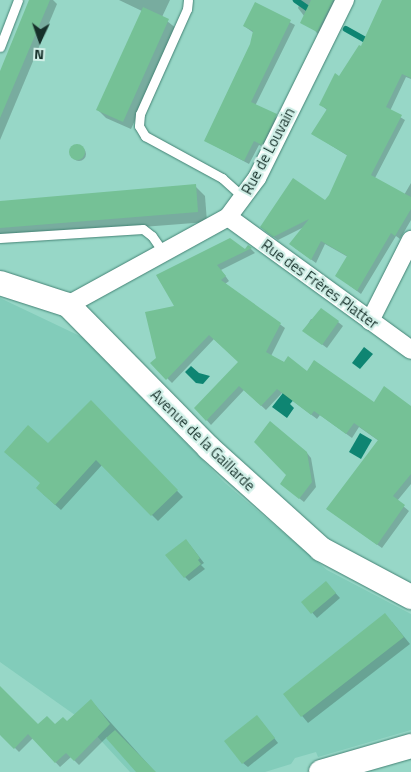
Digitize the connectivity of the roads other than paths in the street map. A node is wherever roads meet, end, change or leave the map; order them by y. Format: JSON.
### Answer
{"nodes":[{"id":1,"x":18,"y":0,"type":"edge"},
{"id":2,"x":188,"y":0,"type":"edge"},
{"id":3,"x":345,"y":0,"type":"edge"},
{"id":4,"x":0,"y":47,"type":"edge"},
{"id":5,"x":244,"y":198,"type":"junction"},
{"id":6,"x":228,"y":217,"type":"junction"},
{"id":7,"x":0,"y":238,"type":"edge"},
{"id":8,"x":411,"y":240,"type":"edge"},
{"id":9,"x":163,"y":252,"type":"junction"},
{"id":10,"x":0,"y":283,"type":"edge"},
{"id":11,"x":68,"y":305,"type":"junction"},
{"id":12,"x":370,"y":321,"type":"junction"},
{"id":13,"x":411,"y":350,"type":"edge"},
{"id":14,"x":411,"y":597,"type":"edge"},
{"id":15,"x":411,"y":746,"type":"edge"},
{"id":16,"x":321,"y":772,"type":"edge"}],
"edges":[{"from":1,"to":4,"type":"lane"},
{"from":2,"to":5,"type":"lane"},
{"from":3,"to":5,"type":"street","name":"Rue de Louvain"},
{"from":5,"to":6,"type":"street","name":"Rue de Louvain"},
{"from":6,"to":9,"type":"street","name":"Rue de Louvain"},
{"from":6,"to":12,"type":"street","name":"Rue des Frères Platter"},
{"from":7,"to":9,"type":"lane"},
{"from":8,"to":12,"type":"street"},
{"from":9,"to":11,"type":"street","name":"Rue de Louvain"},
{"from":10,"to":11,"type":"street","name":"Avenue de la Gaillarde"},
{"from":11,"to":14,"type":"street","name":"Avenue de la Gaillarde"},
{"from":12,"to":13,"type":"street","name":"Rue des Frères Platter"},
{"from":15,"to":16,"type":"street"}]}
